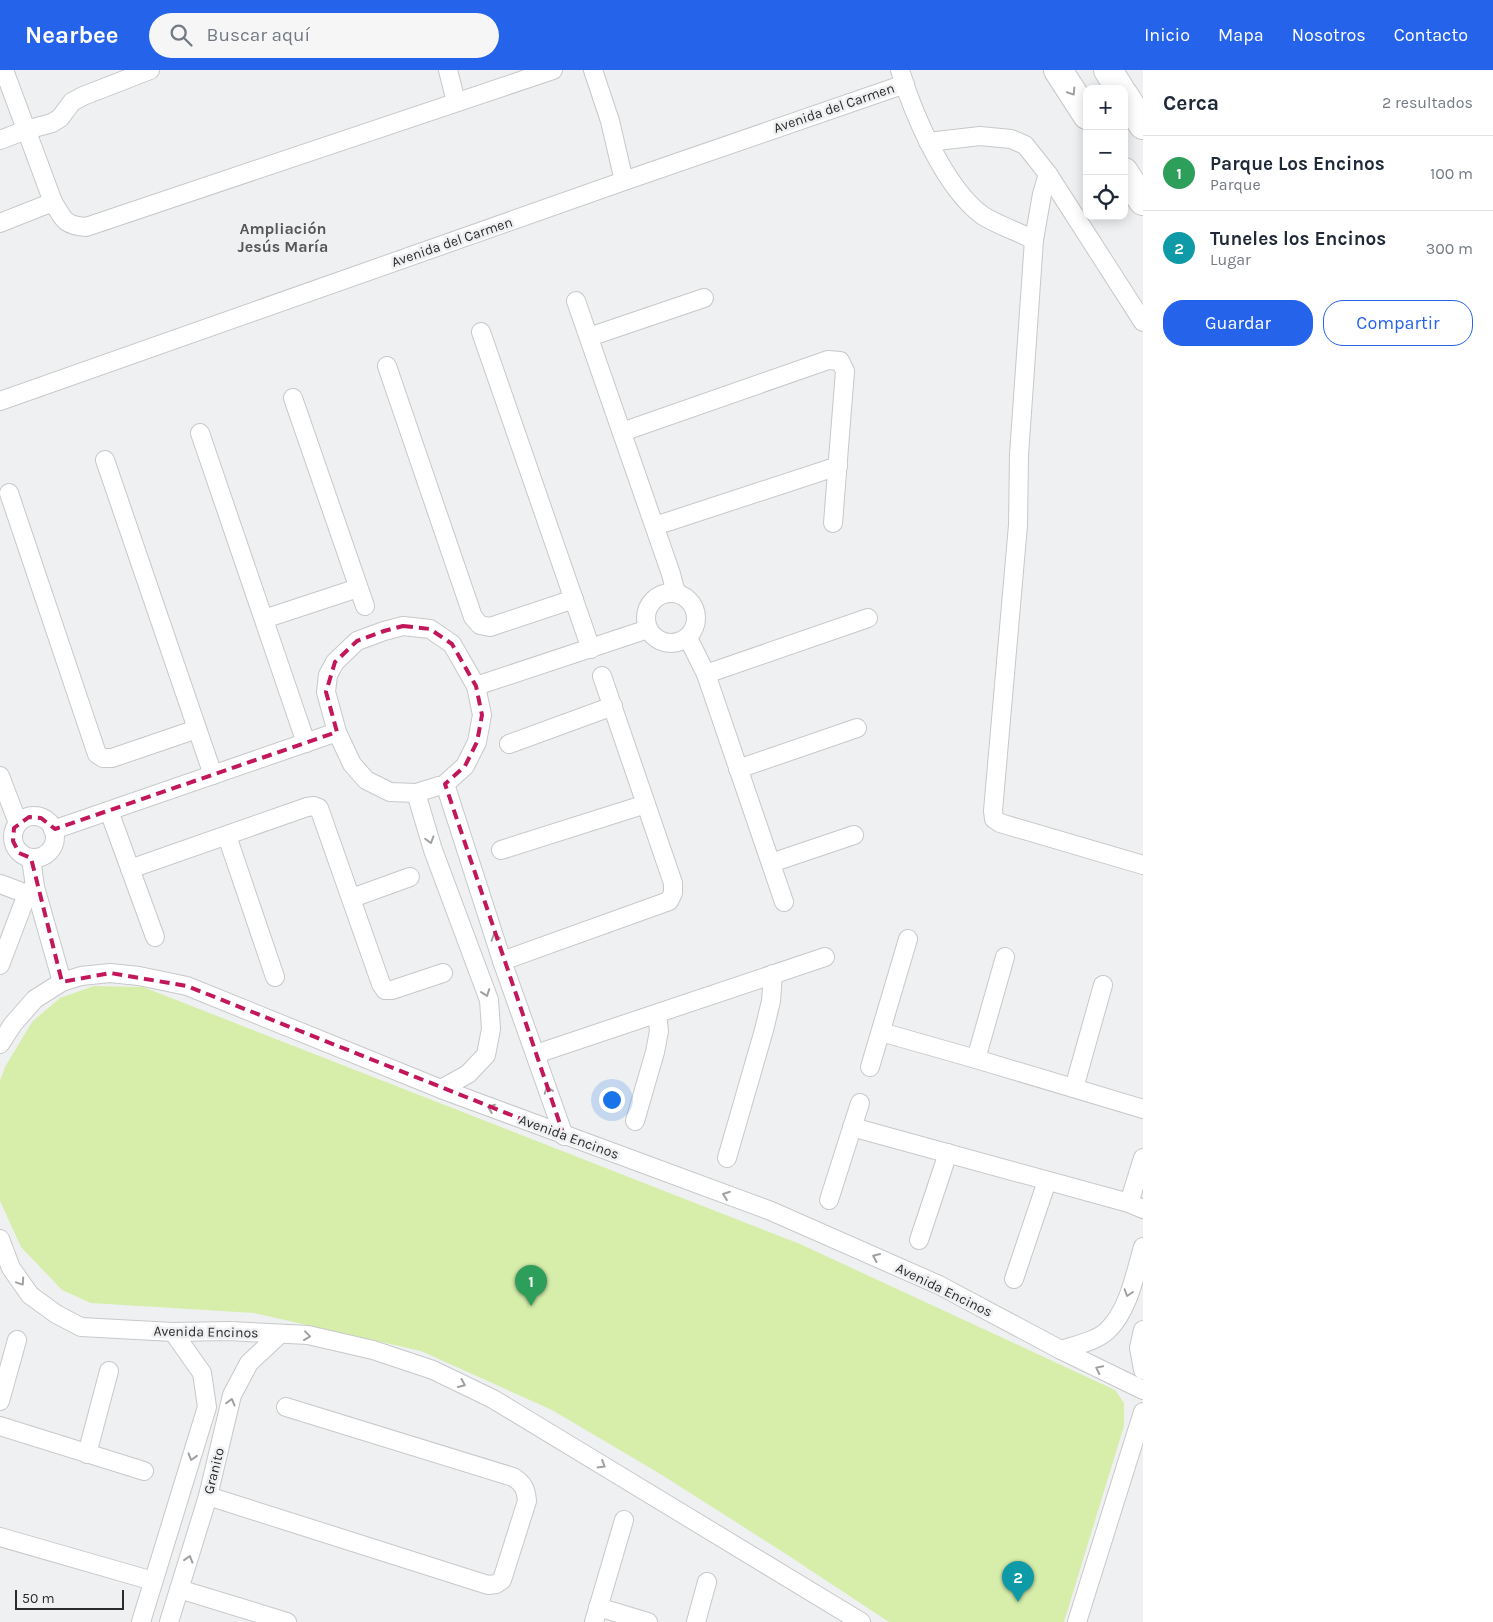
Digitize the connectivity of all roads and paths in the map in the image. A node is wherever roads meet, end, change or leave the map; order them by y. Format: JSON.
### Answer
{"nodes":[{"id":1,"x":4,"y":70,"type":"edge"},
{"id":2,"x":150,"y":70,"type":"edge"},
{"id":3,"x":448,"y":70,"type":"edge"},
{"id":4,"x":553,"y":70,"type":"edge"},
{"id":5,"x":593,"y":70,"type":"edge"},
{"id":6,"x":1058,"y":70,"type":"edge"},
{"id":7,"x":1108,"y":70,"type":"edge"},
{"id":8,"x":902,"y":77,"type":"edge"},
{"id":9,"x":1117,"y":85,"type":"edge"},
{"id":10,"x":456,"y":102,"type":"junction"},
{"id":11,"x":1128,"y":102,"type":"edge"},
{"id":12,"x":1083,"y":109,"type":"edge"},
{"id":13,"x":1143,"y":125,"type":"edge"},
{"id":14,"x":26,"y":130,"type":"junction"},
{"id":15,"x":0,"y":140,"type":"edge"},
{"id":16,"x":928,"y":142,"type":"junction"},
{"id":17,"x":1048,"y":174,"type":"junction"},
{"id":18,"x":1126,"y":175,"type":"edge"},
{"id":19,"x":624,"y":181,"type":"junction"},
{"id":20,"x":1143,"y":201,"type":"edge"},
{"id":21,"x":53,"y":202,"type":"junction"},
{"id":22,"x":0,"y":223,"type":"edge"},
{"id":23,"x":1034,"y":240,"type":"junction"},
{"id":24,"x":704,"y":298,"type":"dead end"},
{"id":25,"x":576,"y":301,"type":"dead end"},
{"id":26,"x":1143,"y":322,"type":"edge"},
{"id":27,"x":481,"y":332,"type":"dead end"},
{"id":28,"x":589,"y":337,"type":"junction"},
{"id":29,"x":387,"y":366,"type":"dead end"},
{"id":30,"x":293,"y":398,"type":"dead end"},
{"id":31,"x":0,"y":401,"type":"edge"},
{"id":32,"x":622,"y":432,"type":"junction"},
{"id":33,"x":200,"y":433,"type":"dead end"},
{"id":34,"x":105,"y":460,"type":"dead end"},
{"id":35,"x":838,"y":466,"type":"junction"},
{"id":36,"x":9,"y":493,"type":"dead end"},
{"id":37,"x":833,"y":523,"type":"dead end"},
{"id":38,"x":654,"y":526,"type":"junction"},
{"id":39,"x":358,"y":588,"type":"junction"},
{"id":40,"x":676,"y":593,"type":"junction"},
{"id":41,"x":574,"y":599,"type":"junction"},
{"id":42,"x":365,"y":606,"type":"dead end"},
{"id":43,"x":868,"y":618,"type":"dead end"},
{"id":44,"x":264,"y":619,"type":"junction"},
{"id":45,"x":648,"y":629,"type":"junction"},
{"id":46,"x":688,"y":638,"type":"junction"},
{"id":47,"x":591,"y":649,"type":"junction"},
{"id":48,"x":706,"y":674,"type":"junction"},
{"id":49,"x":602,"y":676,"type":"dead end"},
{"id":50,"x":476,"y":686,"type":"junction"},
{"id":51,"x":613,"y":706,"type":"junction"},
{"id":52,"x":857,"y":728,"type":"dead end"},
{"id":53,"x":197,"y":729,"type":"junction"},
{"id":54,"x":337,"y":732,"type":"junction"},
{"id":55,"x":306,"y":743,"type":"junction"},
{"id":56,"x":509,"y":744,"type":"dead end"},
{"id":57,"x":738,"y":769,"type":"junction"},
{"id":58,"x":213,"y":775,"type":"junction"},
{"id":59,"x":0,"y":778,"type":"edge"},
{"id":60,"x":445,"y":784,"type":"junction"},
{"id":61,"x":416,"y":794,"type":"junction"},
{"id":62,"x":646,"y":804,"type":"junction"},
{"id":63,"x":109,"y":811,"type":"junction"},
{"id":64,"x":18,"y":823,"type":"junction"},
{"id":65,"x":54,"y":830,"type":"junction"},
{"id":66,"x":854,"y":835,"type":"dead end"},
{"id":67,"x":227,"y":836,"type":"junction"},
{"id":68,"x":501,"y":850,"type":"dead end"},
{"id":69,"x":31,"y":858,"type":"junction"},
{"id":70,"x":771,"y":863,"type":"junction"},
{"id":71,"x":1143,"y":865,"type":"edge"},
{"id":72,"x":130,"y":870,"type":"junction"},
{"id":73,"x":410,"y":877,"type":"dead end"},
{"id":74,"x":0,"y":884,"type":"edge"},
{"id":75,"x":31,"y":891,"type":"junction"},
{"id":76,"x":352,"y":898,"type":"junction"},
{"id":77,"x":784,"y":902,"type":"dead end"},
{"id":78,"x":155,"y":937,"type":"dead end"},
{"id":79,"x":908,"y":939,"type":"dead end"},
{"id":80,"x":825,"y":957,"type":"dead end"},
{"id":81,"x":1005,"y":957,"type":"dead end"},
{"id":82,"x":502,"y":960,"type":"junction"},
{"id":83,"x":0,"y":966,"type":"edge"},
{"id":84,"x":443,"y":973,"type":"dead end"},
{"id":85,"x":772,"y":974,"type":"junction"},
{"id":86,"x":274,"y":977,"type":"dead end"},
{"id":87,"x":62,"y":982,"type":"junction"},
{"id":88,"x":1103,"y":985,"type":"dead end"},
{"id":89,"x":657,"y":1014,"type":"junction"},
{"id":90,"x":881,"y":1032,"type":"junction"},
{"id":91,"x":0,"y":1044,"type":"edge"},
{"id":92,"x":536,"y":1054,"type":"junction"},
{"id":93,"x":976,"y":1059,"type":"junction"},
{"id":94,"x":870,"y":1067,"type":"dead end"},
{"id":95,"x":1074,"y":1088,"type":"junction"},
{"id":96,"x":441,"y":1089,"type":"junction"},
{"id":97,"x":860,"y":1103,"type":"dead end"},
{"id":98,"x":1143,"y":1109,"type":"edge"},
{"id":99,"x":635,"y":1121,"type":"dead end"},
{"id":100,"x":852,"y":1127,"type":"junction"},
{"id":101,"x":564,"y":1136,"type":"junction"},
{"id":102,"x":948,"y":1153,"type":"junction"},
{"id":103,"x":727,"y":1158,"type":"dead end"},
{"id":104,"x":1143,"y":1158,"type":"edge"},
{"id":105,"x":1047,"y":1181,"type":"junction"},
{"id":106,"x":829,"y":1200,"type":"dead end"},
{"id":107,"x":1136,"y":1206,"type":"edge"},
{"id":108,"x":0,"y":1239,"type":"edge"},
{"id":109,"x":919,"y":1240,"type":"dead end"},
{"id":110,"x":1143,"y":1247,"type":"edge"},
{"id":111,"x":1014,"y":1279,"type":"dead end"},
{"id":112,"x":1143,"y":1330,"type":"edge"},
{"id":113,"x":173,"y":1332,"type":"junction"},
{"id":114,"x":280,"y":1334,"type":"junction"},
{"id":115,"x":17,"y":1340,"type":"dead end"},
{"id":116,"x":1061,"y":1350,"type":"junction"},
{"id":117,"x":1143,"y":1370,"type":"edge"},
{"id":118,"x":109,"y":1371,"type":"dead end"},
{"id":119,"x":1143,"y":1390,"type":"edge"},
{"id":120,"x":0,"y":1401,"type":"edge"},
{"id":121,"x":286,"y":1407,"type":"dead end"},
{"id":122,"x":1143,"y":1412,"type":"edge"},
{"id":123,"x":0,"y":1426,"type":"edge"},
{"id":124,"x":87,"y":1454,"type":"junction"},
{"id":125,"x":144,"y":1471,"type":"dead end"},
{"id":126,"x":208,"y":1496,"type":"junction"},
{"id":127,"x":624,"y":1520,"type":"dead end"},
{"id":128,"x":0,"y":1537,"type":"edge"},
{"id":129,"x":153,"y":1581,"type":"junction"},
{"id":130,"x":707,"y":1582,"type":"dead end"},
{"id":131,"x":179,"y":1589,"type":"junction"},
{"id":132,"x":596,"y":1615,"type":"edge"},
{"id":133,"x":141,"y":1622,"type":"edge"},
{"id":134,"x":169,"y":1622,"type":"edge"},
{"id":135,"x":287,"y":1622,"type":"edge"},
{"id":136,"x":648,"y":1622,"type":"edge"},
{"id":137,"x":696,"y":1622,"type":"edge"},
{"id":138,"x":861,"y":1622,"type":"edge"},
{"id":139,"x":1077,"y":1622,"type":"edge"}],
"edges":[{"from":1,"to":14,"type":"street"},
{"from":2,"to":14,"type":"street"},
{"from":3,"to":10,"type":"street"},
{"from":4,"to":10,"type":"street"},
{"from":5,"to":19,"type":"street"},
{"from":6,"to":12,"type":"highway","one_way":true},
{"from":7,"to":9,"type":"highway"},
{"from":8,"to":16,"type":"street"},
{"from":8,"to":19,"type":"street","name":"Avenida del Carmen"},
{"from":10,"to":21,"type":"street"},
{"from":11,"to":13,"type":"highway"},
{"from":14,"to":15,"type":"street"},
{"from":14,"to":21,"type":"street"},
{"from":16,"to":17,"type":"street"},
{"from":16,"to":23,"type":"street"},
{"from":17,"to":23,"type":"street"},
{"from":17,"to":26,"type":"street"},
{"from":18,"to":20,"type":"highway"},
{"from":19,"to":31,"type":"street","name":"Avenida del Carmen"},
{"from":21,"to":22,"type":"street"},
{"from":23,"to":71,"type":"street"},
{"from":24,"to":28,"type":"street"},
{"from":25,"to":28,"type":"street"},
{"from":27,"to":41,"type":"street"},
{"from":28,"to":32,"type":"street"},
{"from":29,"to":41,"type":"street"},
{"from":30,"to":39,"type":"street"},
{"from":32,"to":35,"type":"street"},
{"from":32,"to":38,"type":"street"},
{"from":33,"to":44,"type":"street"},
{"from":34,"to":53,"type":"street"},
{"from":35,"to":37,"type":"street"},
{"from":35,"to":38,"type":"street"},
{"from":36,"to":53,"type":"street"},
{"from":38,"to":40,"type":"street"},
{"from":39,"to":42,"type":"street"},
{"from":39,"to":44,"type":"street"},
{"from":40,"to":45,"type":"street"},
{"from":40,"to":46,"type":"street"},
{"from":41,"to":47,"type":"street"},
{"from":43,"to":48,"type":"street"},
{"from":44,"to":55,"type":"street"},
{"from":45,"to":46,"type":"street"},
{"from":45,"to":47,"type":"street"},
{"from":46,"to":48,"type":"street"},
{"from":47,"to":50,"type":"street"},
{"from":48,"to":57,"type":"street"},
{"from":49,"to":51,"type":"street"},
{"from":50,"to":54,"type":"street"},
{"from":50,"to":60,"type":"street"},
{"from":51,"to":56,"type":"street"},
{"from":51,"to":62,"type":"street"},
{"from":52,"to":57,"type":"street"},
{"from":53,"to":58,"type":"street"},
{"from":54,"to":55,"type":"street"},
{"from":54,"to":61,"type":"street"},
{"from":55,"to":58,"type":"street"},
{"from":57,"to":70,"type":"street"},
{"from":58,"to":63,"type":"street"},
{"from":59,"to":64,"type":"street"},
{"from":60,"to":61,"type":"street"},
{"from":82,"to":60,"type":"street","one_way":true},
{"from":61,"to":96,"type":"street","one_way":true},
{"from":62,"to":68,"type":"street"},
{"from":62,"to":82,"type":"street"},
{"from":63,"to":65,"type":"street"},
{"from":63,"to":72,"type":"street"},
{"from":64,"to":65,"type":"street"},
{"from":64,"to":69,"type":"street"},
{"from":65,"to":69,"type":"street"},
{"from":66,"to":70,"type":"street"},
{"from":67,"to":72,"type":"street"},
{"from":67,"to":76,"type":"street"},
{"from":67,"to":86,"type":"street"},
{"from":69,"to":75,"type":"street"},
{"from":70,"to":77,"type":"street"},
{"from":72,"to":78,"type":"street"},
{"from":73,"to":76,"type":"street"},
{"from":74,"to":75,"type":"street"},
{"from":75,"to":83,"type":"street"},
{"from":75,"to":87,"type":"street"},
{"from":76,"to":84,"type":"street"},
{"from":79,"to":90,"type":"street"},
{"from":80,"to":85,"type":"street"},
{"from":81,"to":93,"type":"street"},
{"from":82,"to":92,"type":"street"},
{"from":85,"to":89,"type":"street"},
{"from":85,"to":103,"type":"street"},
{"from":87,"to":91,"type":"street","name":"Avenida Encinos"},
{"from":87,"to":96,"type":"street","name":"Avenida Encinos"},
{"from":88,"to":95,"type":"street"},
{"from":89,"to":92,"type":"street"},
{"from":89,"to":99,"type":"street"},
{"from":90,"to":93,"type":"street"},
{"from":90,"to":94,"type":"street"},
{"from":101,"to":92,"type":"street","one_way":true},
{"from":93,"to":95,"type":"street"},
{"from":95,"to":98,"type":"street"},
{"from":101,"to":96,"type":"street","name":"Avenida Encinos","one_way":true},
{"from":97,"to":100,"type":"street"},
{"from":100,"to":102,"type":"street"},
{"from":100,"to":106,"type":"street"},
{"from":116,"to":101,"type":"street","name":"Avenida Encinos","one_way":true},
{"from":102,"to":105,"type":"street"},
{"from":102,"to":109,"type":"street"},
{"from":104,"to":107,"type":"street"},
{"from":105,"to":107,"type":"street"},
{"from":105,"to":111,"type":"street"},
{"from":108,"to":113,"type":"street","name":"Avenida Encinos","one_way":true},
{"from":110,"to":116,"type":"street","one_way":true},
{"from":112,"to":117,"type":"street"},
{"from":113,"to":114,"type":"street","name":"Avenida Encinos"},
{"from":113,"to":129,"type":"street","name":"Granito","one_way":true},
{"from":126,"to":114,"type":"street","name":"Granito","one_way":true},
{"from":114,"to":138,"type":"street","name":"Avenida Encinos","one_way":true},
{"from":115,"to":120,"type":"street"},
{"from":119,"to":116,"type":"street","name":"Avenida Encinos","one_way":true},
{"from":118,"to":124,"type":"street"},
{"from":121,"to":126,"type":"street"},
{"from":122,"to":139,"type":"street"},
{"from":123,"to":124,"type":"street"},
{"from":124,"to":125,"type":"street"},
{"from":131,"to":126,"type":"street","name":"Granito","one_way":true},
{"from":127,"to":132,"type":"street"},
{"from":128,"to":129,"type":"street"},
{"from":129,"to":133,"type":"street","name":"Granito"},
{"from":130,"to":137,"type":"street"},
{"from":131,"to":134,"type":"street","name":"Granito"},
{"from":131,"to":135,"type":"street"},
{"from":132,"to":136,"type":"street"}]}
